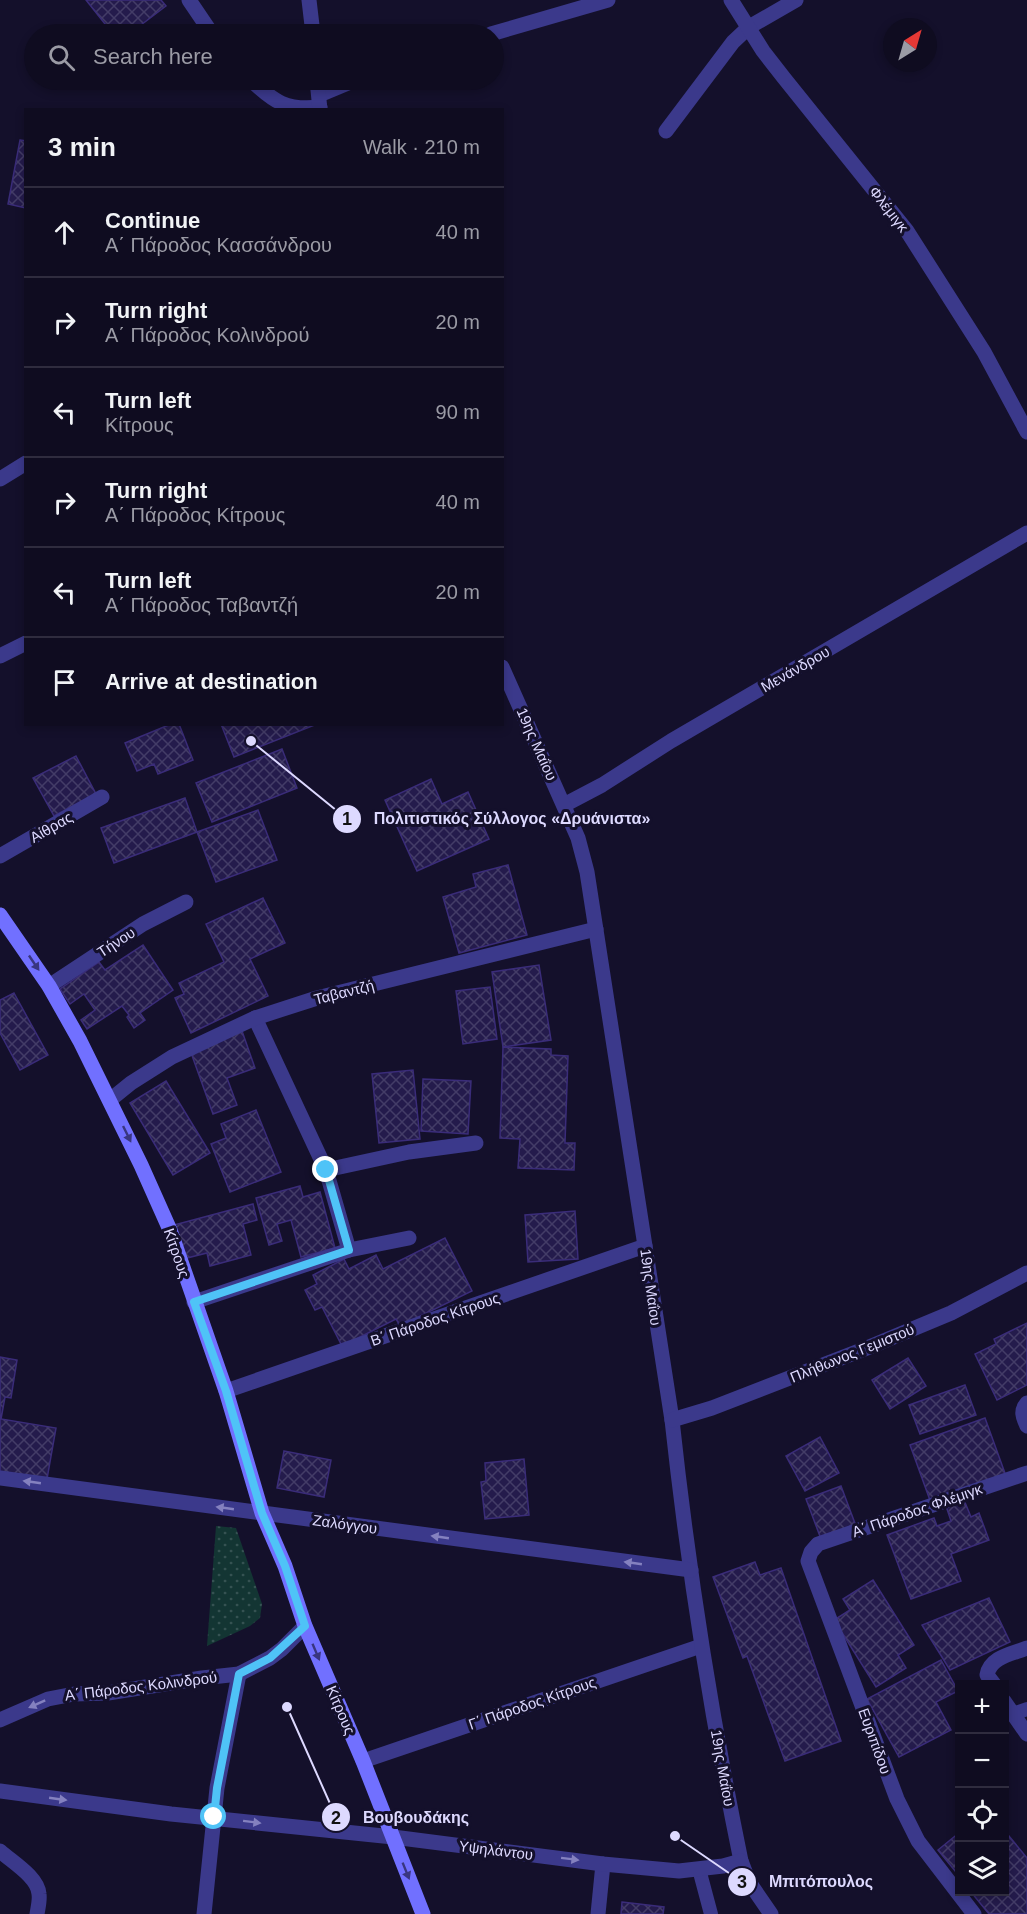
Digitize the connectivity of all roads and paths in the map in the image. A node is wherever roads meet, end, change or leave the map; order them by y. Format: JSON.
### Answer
{"nodes":[{"id":1,"x":189,"y":0,"type":"edge"},
{"id":2,"x":309,"y":0,"type":"edge"},
{"id":3,"x":608,"y":0,"type":"edge"},
{"id":4,"x":731,"y":0,"type":"edge"},
{"id":5,"x":796,"y":0,"type":"edge"},
{"id":6,"x":205,"y":24,"type":"edge"},
{"id":7,"x":312,"y":24,"type":"edge"},
{"id":8,"x":749,"y":27,"type":"junction"},
{"id":9,"x":504,"y":30,"type":"edge"},
{"id":10,"x":263,"y":90,"type":"edge"},
{"id":11,"x":335,"y":90,"type":"edge"},
{"id":12,"x":319,"y":98,"type":"edge"},
{"id":13,"x":297,"y":108,"type":"edge"},
{"id":14,"x":303,"y":108,"type":"edge"},
{"id":15,"x":666,"y":131,"type":"dead end"},
{"id":16,"x":1027,"y":432,"type":"edge"},
{"id":17,"x":24,"y":464,"type":"edge"},
{"id":18,"x":0,"y":479,"type":"edge"},
{"id":19,"x":1027,"y":532,"type":"edge"},
{"id":20,"x":24,"y":644,"type":"edge"},
{"id":21,"x":0,"y":656,"type":"edge"},
{"id":22,"x":504,"y":671,"type":"edge"},
{"id":23,"x":102,"y":797,"type":"dead end"},
{"id":24,"x":564,"y":805,"type":"junction"},
{"id":25,"x":0,"y":856,"type":"edge"},
{"id":26,"x":186,"y":902,"type":"dead end"},
{"id":27,"x":0,"y":915,"type":"edge"},
{"id":28,"x":596,"y":929,"type":"junction"},
{"id":29,"x":49,"y":986,"type":"junction"},
{"id":30,"x":255,"y":1018,"type":"junction"},
{"id":31,"x":110,"y":1100,"type":"junction"},
{"id":32,"x":476,"y":1143,"type":"dead end"},
{"id":33,"x":326,"y":1170,"type":"junction"},
{"id":34,"x":409,"y":1238,"type":"dead end"},
{"id":35,"x":645,"y":1246,"type":"junction"},
{"id":36,"x":349,"y":1250,"type":"junction"},
{"id":37,"x":1027,"y":1273,"type":"edge"},
{"id":38,"x":194,"y":1302,"type":"junction"},
{"id":39,"x":226,"y":1391,"type":"junction"},
{"id":40,"x":1027,"y":1403,"type":"edge"},
{"id":41,"x":672,"y":1420,"type":"junction"},
{"id":42,"x":1027,"y":1426,"type":"edge"},
{"id":43,"x":1027,"y":1473,"type":"edge"},
{"id":44,"x":0,"y":1478,"type":"edge"},
{"id":45,"x":262,"y":1513,"type":"junction"},
{"id":46,"x":811,"y":1552,"type":"joint"},
{"id":47,"x":691,"y":1570,"type":"junction"},
{"id":48,"x":305,"y":1626,"type":"junction"},
{"id":49,"x":701,"y":1646,"type":"junction"},
{"id":50,"x":1027,"y":1648,"type":"edge"},
{"id":51,"x":239,"y":1674,"type":"junction"},
{"id":52,"x":991,"y":1680,"type":"edge"},
{"id":53,"x":1020,"y":1711,"type":"edge"},
{"id":54,"x":0,"y":1720,"type":"edge"},
{"id":55,"x":1027,"y":1734,"type":"edge"},
{"id":56,"x":363,"y":1761,"type":"junction"},
{"id":57,"x":0,"y":1791,"type":"edge"},
{"id":58,"x":214,"y":1817,"type":"junction"},
{"id":59,"x":393,"y":1838,"type":"junction"},
{"id":60,"x":0,"y":1851,"type":"edge"},
{"id":61,"x":741,"y":1861,"type":"junction"},
{"id":62,"x":603,"y":1864,"type":"junction"},
{"id":63,"x":699,"y":1869,"type":"junction"},
{"id":64,"x":37,"y":1914,"type":"edge"},
{"id":65,"x":204,"y":1914,"type":"edge"},
{"id":66,"x":423,"y":1914,"type":"edge"},
{"id":67,"x":598,"y":1914,"type":"edge"},
{"id":68,"x":711,"y":1914,"type":"edge"},
{"id":69,"x":771,"y":1914,"type":"edge"},
{"id":70,"x":974,"y":1914,"type":"edge"}],
"edges":[{"from":1,"to":6,"type":"street"},
{"from":2,"to":7,"type":"street"},
{"from":3,"to":9,"type":"street"},
{"from":4,"to":8,"type":"street","name":"Φλέμιγκ"},
{"from":5,"to":8,"type":"street"},
{"from":8,"to":15,"type":"street"},
{"from":8,"to":16,"type":"street","name":"Φλέμιγκ"},
{"from":10,"to":13,"type":"street"},
{"from":11,"to":12,"type":"street"},
{"from":12,"to":14,"type":"street"},
{"from":17,"to":18,"type":"street"},
{"from":19,"to":24,"type":"street","name":"Μενάνδρου"},
{"from":20,"to":21,"type":"street"},
{"from":22,"to":24,"type":"street","name":"19ης Μαΐου"},
{"from":23,"to":25,"type":"street","name":"Αίθρας"},
{"from":24,"to":28,"type":"street","name":"19ης Μαΐου"},
{"from":26,"to":29,"type":"street","name":"Τήνου"},
{"from":27,"to":29,"type":"main road","name":"Κίτρους","one_way":true},
{"from":28,"to":30,"type":"street","name":"Ταβαντζή"},
{"from":28,"to":35,"type":"street","name":"19ης Μαΐου"},
{"from":29,"to":31,"type":"main road","name":"Κίτρους"},
{"from":30,"to":31,"type":"street","name":"Ταβαντζή"},
{"from":30,"to":33,"type":"street"},
{"from":31,"to":38,"type":"main road","name":"Κίτρους","one_way":true},
{"from":32,"to":33,"type":"street"},
{"from":33,"to":36,"type":"street"},
{"from":34,"to":36,"type":"street"},
{"from":35,"to":39,"type":"street","name":"Β΄ Πάροδος Κίτρους"},
{"from":35,"to":41,"type":"street","name":"19ης Μαΐου"},
{"from":36,"to":38,"type":"street"},
{"from":37,"to":41,"type":"street","name":"Πλήθωνος Γεμιστού"},
{"from":38,"to":39,"type":"main road","name":"Κίτρους"},
{"from":39,"to":45,"type":"main road","name":"Κίτρους"},
{"from":40,"to":42,"type":"street"},
{"from":41,"to":47,"type":"street","name":"19ης Μαΐου"},
{"from":43,"to":46,"type":"street","name":"Α΄ Πάροδος Φλέμιγκ"},
{"from":45,"to":44,"type":"street","name":"Ζαλόγγου","one_way":true},
{"from":47,"to":45,"type":"street","name":"Ζαλόγγου","one_way":true},
{"from":45,"to":48,"type":"main road","name":"Κίτρους"},
{"from":46,"to":70,"type":"street","name":"Ευριπίδου"},
{"from":47,"to":49,"type":"street","name":"19ης Μαΐου"},
{"from":48,"to":51,"type":"street","name":"Α΄ Πάροδος Κολινδρού"},
{"from":48,"to":56,"type":"main road","name":"Κίτρους","one_way":true},
{"from":49,"to":56,"type":"street","name":"Γ΄ Πάροδος Κίτρους"},
{"from":49,"to":61,"type":"street","name":"19ης Μαΐου"},
{"from":50,"to":52,"type":"street"},
{"from":51,"to":54,"type":"street","name":"Α΄ Πάροδος Κολινδρού","one_way":true},
{"from":51,"to":58,"type":"street"},
{"from":53,"to":55,"type":"street"},
{"from":56,"to":59,"type":"main road","name":"Κίτρους"},
{"from":57,"to":58,"type":"street","name":"Υψηλάντου","one_way":true},
{"from":58,"to":59,"type":"street","name":"Υψηλάντου","one_way":true},
{"from":58,"to":65,"type":"street"},
{"from":59,"to":62,"type":"street","name":"Υψηλάντου","one_way":true},
{"from":59,"to":66,"type":"main road","name":"Κίτρους","one_way":true},
{"from":60,"to":64,"type":"street"},
{"from":61,"to":63,"type":"street","name":"Υψηλάντου"},
{"from":61,"to":69,"type":"street","name":"19ης Μαΐου"},
{"from":62,"to":63,"type":"street","name":"Υψηλάντου"},
{"from":62,"to":67,"type":"street"},
{"from":63,"to":68,"type":"lane"}]}
